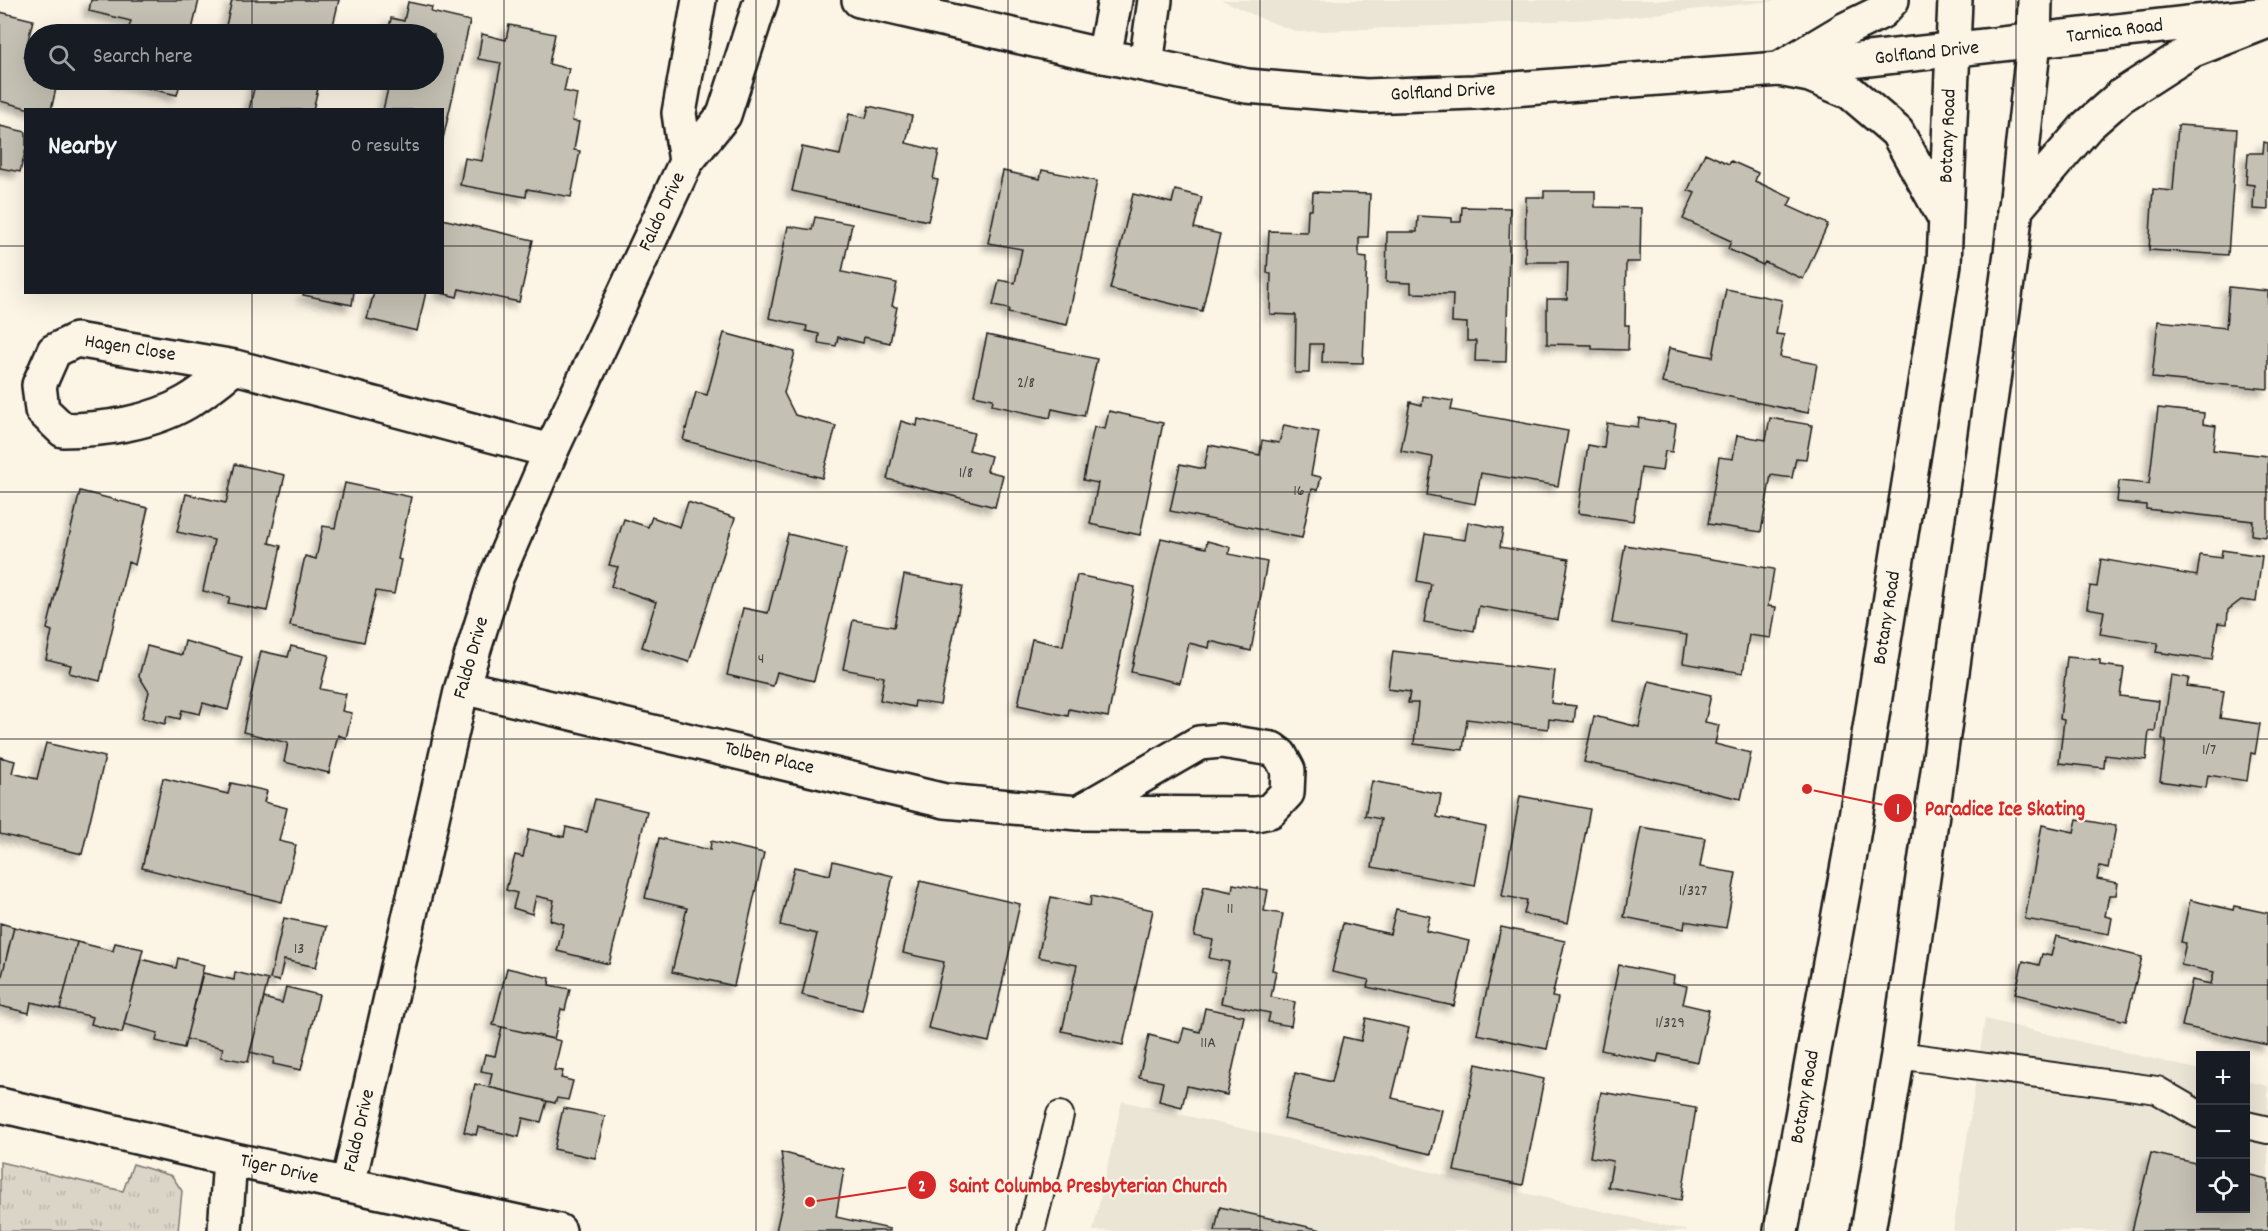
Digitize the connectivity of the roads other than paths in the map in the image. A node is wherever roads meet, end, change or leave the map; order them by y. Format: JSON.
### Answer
{"nodes":[{"id":1,"x":699,"y":0,"type":"edge"},
{"id":2,"x":761,"y":0,"type":"edge"},
{"id":3,"x":859,"y":0,"type":"edge"},
{"id":4,"x":1114,"y":0,"type":"edge"},
{"id":5,"x":1155,"y":0,"type":"edge"},
{"id":6,"x":1892,"y":0,"type":"edge"},
{"id":7,"x":1955,"y":0,"type":"edge"},
{"id":8,"x":2035,"y":0,"type":"edge"},
{"id":9,"x":2268,"y":14,"type":"edge"},
{"id":10,"x":2268,"y":21,"type":"edge"},
{"id":11,"x":2034,"y":41,"type":"junction"},
{"id":12,"x":1953,"y":51,"type":"junction"},
{"id":13,"x":1104,"y":56,"type":"junction"},
{"id":14,"x":1146,"y":64,"type":"junction"},
{"id":15,"x":1779,"y":69,"type":"junction"},
{"id":16,"x":686,"y":162,"type":"junction"},
{"id":17,"x":2015,"y":210,"type":"junction"},
{"id":18,"x":1946,"y":219,"type":"junction"},
{"id":19,"x":236,"y":367,"type":"junction"},
{"id":20,"x":551,"y":451,"type":"junction"},
{"id":21,"x":462,"y":687,"type":"junction"},
{"id":22,"x":1078,"y":813,"type":"junction"},
{"id":23,"x":1898,"y":1055,"type":"junction"},
{"id":24,"x":0,"y":1105,"type":"edge"},
{"id":25,"x":2196,"y":1112,"type":"edge"},
{"id":26,"x":1060,"y":1115,"type":"dead end"},
{"id":27,"x":2250,"y":1126,"type":"edge"},
{"id":28,"x":2268,"y":1131,"type":"edge"},
{"id":29,"x":230,"y":1159,"type":"junction"},
{"id":30,"x":348,"y":1185,"type":"junction"},
{"id":31,"x":225,"y":1231,"type":"edge"},
{"id":32,"x":559,"y":1231,"type":"edge"},
{"id":33,"x":1031,"y":1231,"type":"edge"},
{"id":34,"x":1781,"y":1231,"type":"edge"},
{"id":35,"x":1868,"y":1231,"type":"edge"}],
"edges":[{"from":1,"to":16,"type":"street","name":"Faldo Drive"},
{"from":2,"to":16,"type":"street","name":"Faldo Drive"},
{"from":3,"to":13,"type":"street","name":"Golfland Drive"},
{"from":4,"to":13,"type":"street"},
{"from":5,"to":14,"type":"street"},
{"from":6,"to":15,"type":"street"},
{"from":7,"to":12,"type":"street","name":"Botany Road"},
{"from":8,"to":11,"type":"street"},
{"from":9,"to":11,"type":"street","name":"Tarnica Road"},
{"from":10,"to":17,"type":"street"},
{"from":11,"to":12,"type":"street","name":"Golfland Drive"},
{"from":11,"to":17,"type":"street"},
{"from":12,"to":15,"type":"street","name":"Golfland Drive"},
{"from":12,"to":18,"type":"street","name":"Botany Road"},
{"from":13,"to":14,"type":"street","name":"Golfland Drive"},
{"from":14,"to":15,"type":"street","name":"Golfland Drive"},
{"from":15,"to":18,"type":"street"},
{"from":16,"to":20,"type":"street","name":"Faldo Drive"},
{"from":17,"to":23,"type":"street"},
{"from":18,"to":34,"type":"street","name":"Botany Road"},
{"from":19,"to":19,"type":"street","name":"Hagen Close"},
{"from":19,"to":20,"type":"street","name":"Hagen Close"},
{"from":20,"to":21,"type":"street","name":"Faldo Drive"},
{"from":21,"to":22,"type":"street","name":"Tolben Place"},
{"from":21,"to":30,"type":"street","name":"Faldo Drive"},
{"from":22,"to":22,"type":"street","name":"Tolben Place"},
{"from":23,"to":25,"type":"lane"},
{"from":23,"to":35,"type":"street"},
{"from":24,"to":29,"type":"street","name":"Tiger Drive"},
{"from":26,"to":33,"type":"lane"},
{"from":27,"to":28,"type":"lane"},
{"from":29,"to":30,"type":"street","name":"Tiger Drive"},
{"from":29,"to":31,"type":"street"},
{"from":30,"to":32,"type":"street","name":"Tiger Drive"}]}
